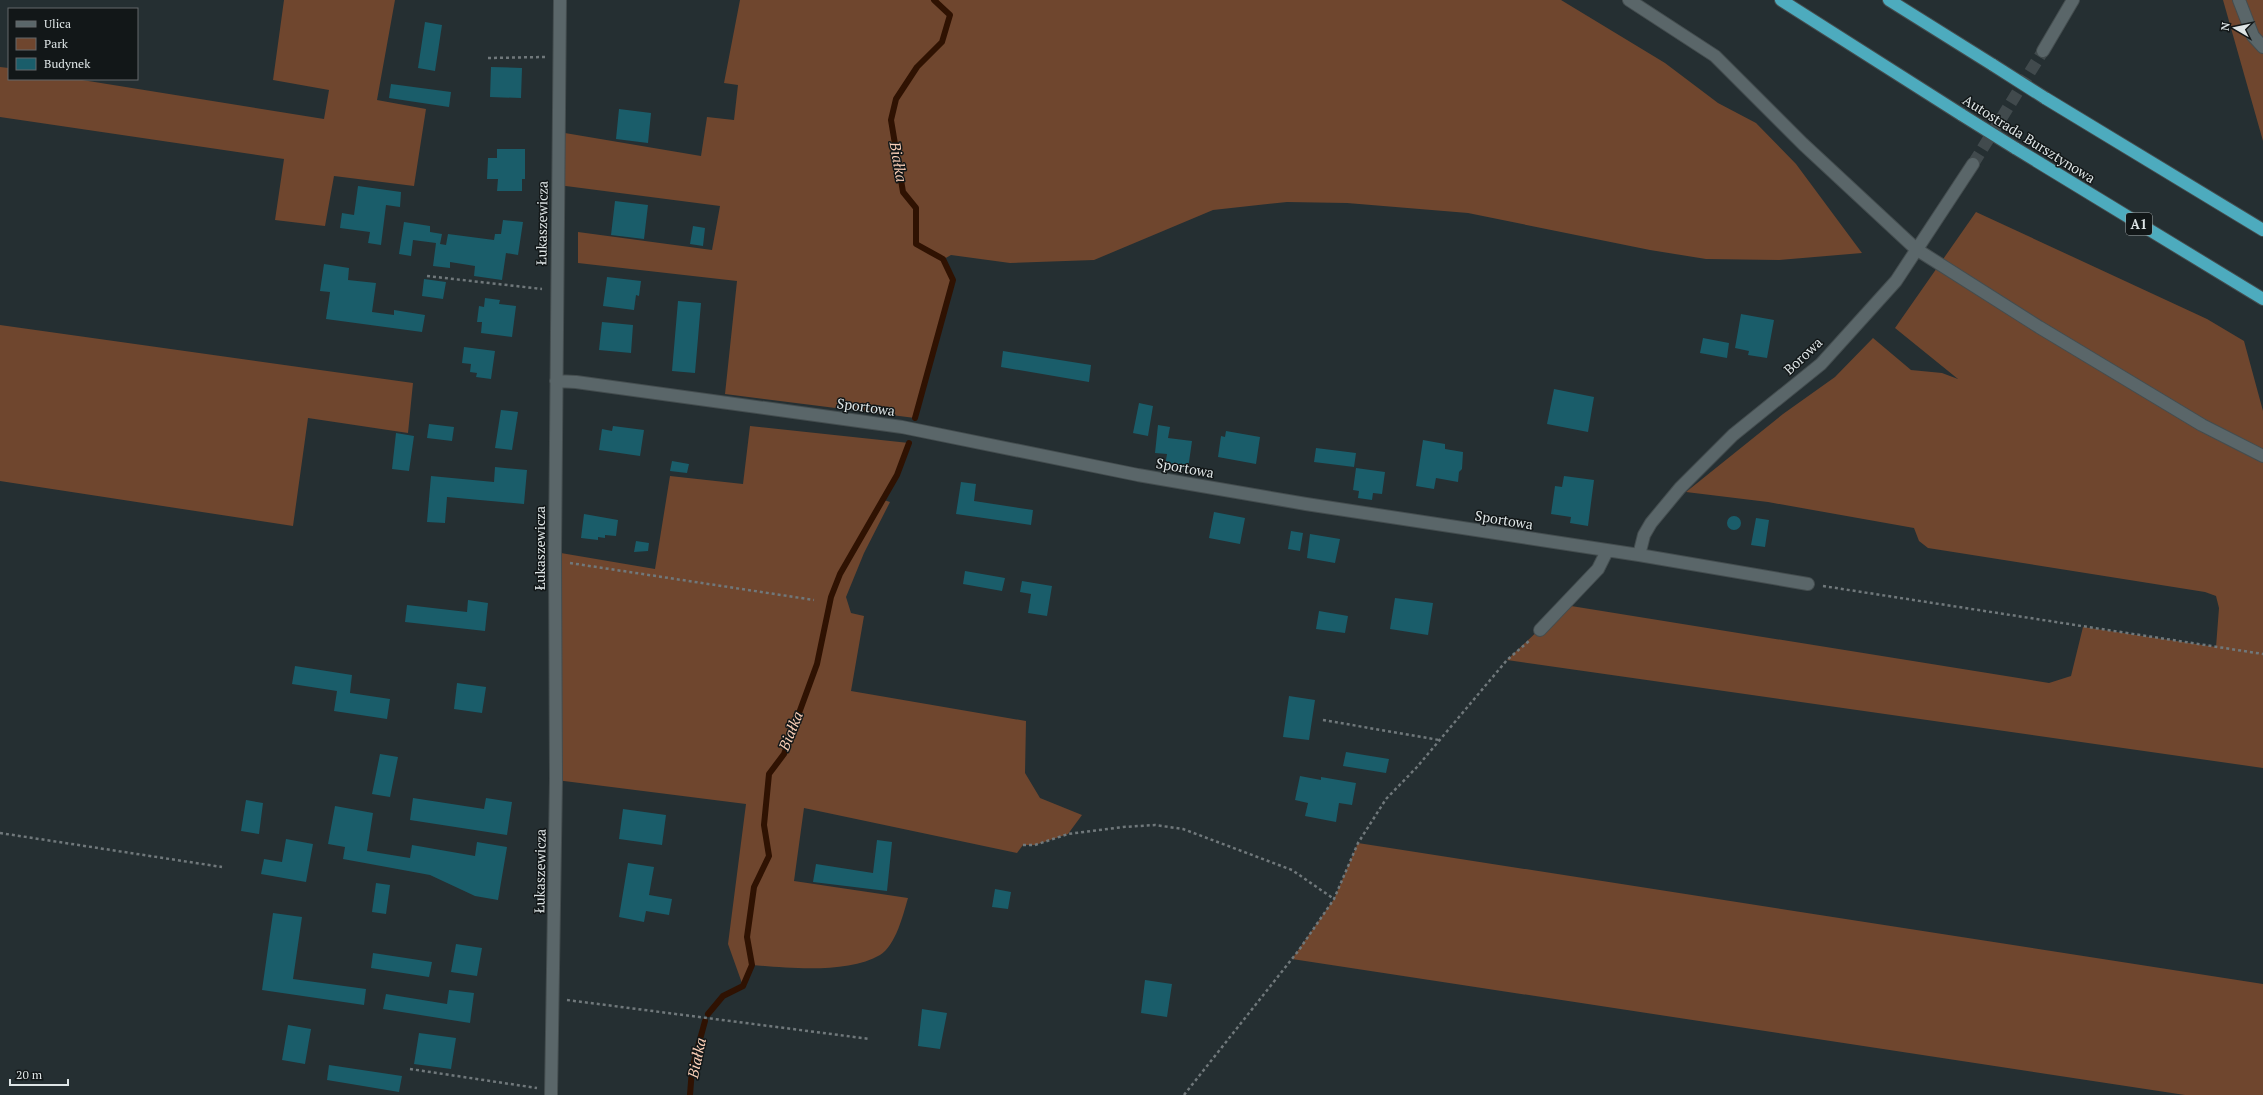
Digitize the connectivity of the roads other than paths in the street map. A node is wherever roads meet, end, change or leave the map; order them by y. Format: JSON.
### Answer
{"nodes":[{"id":1,"x":560,"y":0,"type":"edge"},
{"id":2,"x":1629,"y":0,"type":"edge"},
{"id":3,"x":1889,"y":0,"type":"edge"},
{"id":4,"x":2239,"y":0,"type":"edge"},
{"id":5,"x":1784,"y":1,"type":"edge"},
{"id":6,"x":2068,"y":2,"type":"edge"},
{"id":7,"x":2263,"y":47,"type":"edge"},
{"id":8,"x":2043,"y":51,"type":"tunnel mouth"},
{"id":9,"x":1973,"y":164,"type":"tunnel mouth"},
{"id":10,"x":2263,"y":230,"type":"edge"},
{"id":11,"x":1916,"y":249,"type":"junction"},
{"id":12,"x":2263,"y":299,"type":"edge"},
{"id":13,"x":556,"y":382,"type":"junction"},
{"id":14,"x":2263,"y":456,"type":"edge"},
{"id":15,"x":1607,"y":551,"type":"junction"},
{"id":16,"x":1639,"y":555,"type":"junction"},
{"id":17,"x":1808,"y":584,"type":"road end"},
{"id":18,"x":1540,"y":630,"type":"road end"},
{"id":19,"x":551,"y":1092,"type":"edge"}],
"edges":[{"from":1,"to":13,"type":"street","name":"Łukaszewicza"},
{"from":2,"to":11,"type":"street"},
{"from":3,"to":10,"type":"highway","bridge":true},
{"from":4,"to":7,"type":"street"},
{"from":5,"to":12,"type":"highway","name":"Autostrada Bursztynowa","number":"A1","bridge":true},
{"from":6,"to":8,"type":"street"},
{"from":9,"to":11,"type":"street","name":"Borowa"},
{"from":11,"to":14,"type":"street"},
{"from":11,"to":16,"type":"street","name":"Borowa"},
{"from":13,"to":15,"type":"street","name":"Sportowa"},
{"from":13,"to":19,"type":"street","name":"Łukaszewicza"},
{"from":15,"to":16,"type":"street","name":"Sportowa"},
{"from":15,"to":18,"type":"street"},
{"from":16,"to":17,"type":"street","name":"Sportowa"}]}
